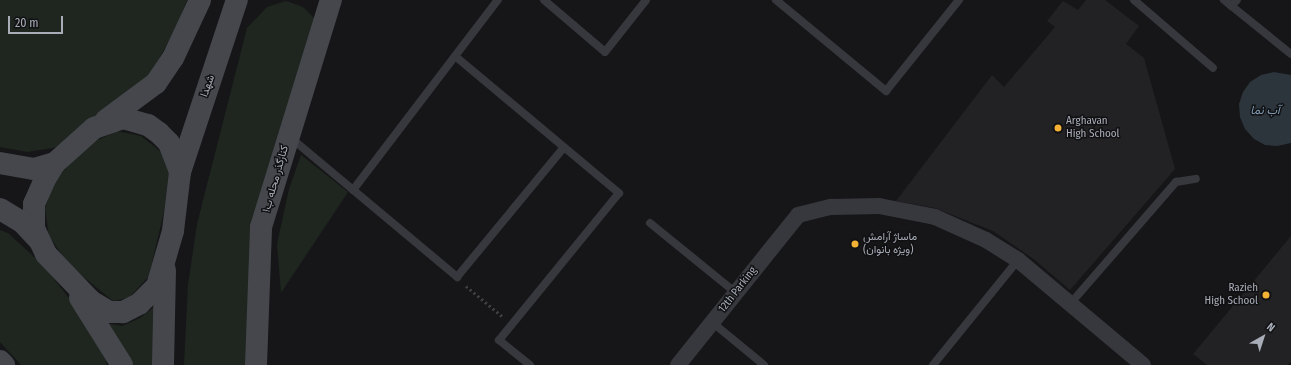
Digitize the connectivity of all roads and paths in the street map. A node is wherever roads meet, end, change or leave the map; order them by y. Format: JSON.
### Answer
{"nodes":[{"id":1,"x":200,"y":0,"type":"edge"},
{"id":2,"x":237,"y":0,"type":"edge"},
{"id":3,"x":331,"y":0,"type":"edge"},
{"id":4,"x":498,"y":0,"type":"edge"},
{"id":5,"x":544,"y":0,"type":"edge"},
{"id":6,"x":646,"y":0,"type":"edge"},
{"id":7,"x":778,"y":0,"type":"edge"},
{"id":8,"x":959,"y":0,"type":"edge"},
{"id":9,"x":1134,"y":0,"type":"edge"},
{"id":10,"x":1224,"y":0,"type":"edge"},
{"id":11,"x":1234,"y":3,"type":"edge"},
{"id":12,"x":1291,"y":54,"type":"edge"},
{"id":13,"x":455,"y":56,"type":"junction"},
{"id":14,"x":1212,"y":68,"type":"dead end"},
{"id":15,"x":94,"y":128,"type":"junction"},
{"id":16,"x":288,"y":136,"type":"junction"},
{"id":17,"x":564,"y":147,"type":"junction"},
{"id":18,"x":55,"y":162,"type":"junction"},
{"id":19,"x":0,"y":163,"type":"edge"},
{"id":20,"x":180,"y":172,"type":"junction"},
{"id":21,"x":1196,"y":179,"type":"dead end"},
{"id":22,"x":353,"y":190,"type":"junction"},
{"id":23,"x":0,"y":209,"type":"edge"},
{"id":24,"x":650,"y":223,"type":"dead end"},
{"id":25,"x":41,"y":243,"type":"junction"},
{"id":26,"x":1018,"y":260,"type":"junction"},
{"id":27,"x":165,"y":263,"type":"junction"},
{"id":28,"x":66,"y":277,"type":"junction"},
{"id":29,"x":457,"y":277,"type":"junction"},
{"id":30,"x":736,"y":293,"type":"junction"},
{"id":31,"x":1070,"y":304,"type":"junction"},
{"id":32,"x":713,"y":322,"type":"junction"},
{"id":33,"x":512,"y":324,"type":"junction"},
{"id":34,"x":0,"y":361,"type":"edge"},
{"id":35,"x":4,"y":365,"type":"edge"},
{"id":36,"x":122,"y":365,"type":"edge"},
{"id":37,"x":163,"y":365,"type":"edge"},
{"id":38,"x":256,"y":365,"type":"edge"},
{"id":39,"x":530,"y":365,"type":"edge"},
{"id":40,"x":678,"y":365,"type":"edge"},
{"id":41,"x":764,"y":365,"type":"edge"},
{"id":42,"x":933,"y":365,"type":"edge"},
{"id":43,"x":1143,"y":365,"type":"edge"}],
"edges":[{"from":1,"to":15,"type":"main road"},
{"from":2,"to":20,"type":"main road","name":"شهدا"},
{"from":3,"to":16,"type":"main road","name":"کنارگذر محله ب۱"},
{"from":4,"to":13,"type":"lane"},
{"from":5,"to":6,"type":"lane"},
{"from":7,"to":8,"type":"lane"},
{"from":9,"to":14,"type":"lane"},
{"from":10,"to":11,"type":"lane"},
{"from":11,"to":12,"type":"lane"},
{"from":13,"to":17,"type":"lane"},
{"from":13,"to":22,"type":"lane"},
{"from":15,"to":18,"type":"main road"},
{"from":15,"to":20,"type":"main road"},
{"from":16,"to":22,"type":"lane"},
{"from":16,"to":38,"type":"main road","name":"کنارگذر محله ب۱"},
{"from":17,"to":29,"type":"lane"},
{"from":17,"to":33,"type":"lane"},
{"from":18,"to":19,"type":"main road"},
{"from":18,"to":25,"type":"main road"},
{"from":20,"to":27,"type":"main road","name":"شهدا"},
{"from":21,"to":31,"type":"lane"},
{"from":22,"to":29,"type":"lane"},
{"from":23,"to":25,"type":"main road"},
{"from":24,"to":30,"type":"lane"},
{"from":25,"to":28,"type":"main road"},
{"from":26,"to":30,"type":"street","name":"12th Parking"},
{"from":26,"to":31,"type":"street"},
{"from":26,"to":42,"type":"lane"},
{"from":27,"to":28,"type":"main road"},
{"from":27,"to":37,"type":"main road"},
{"from":28,"to":36,"type":"main road"},
{"from":29,"to":33,"type":"path"},
{"from":30,"to":32,"type":"street","name":"12th Parking"},
{"from":31,"to":43,"type":"street"},
{"from":32,"to":40,"type":"street","name":"12th Parking"},
{"from":32,"to":41,"type":"lane"},
{"from":33,"to":39,"type":"lane"},
{"from":34,"to":35,"type":"main road"}]}
